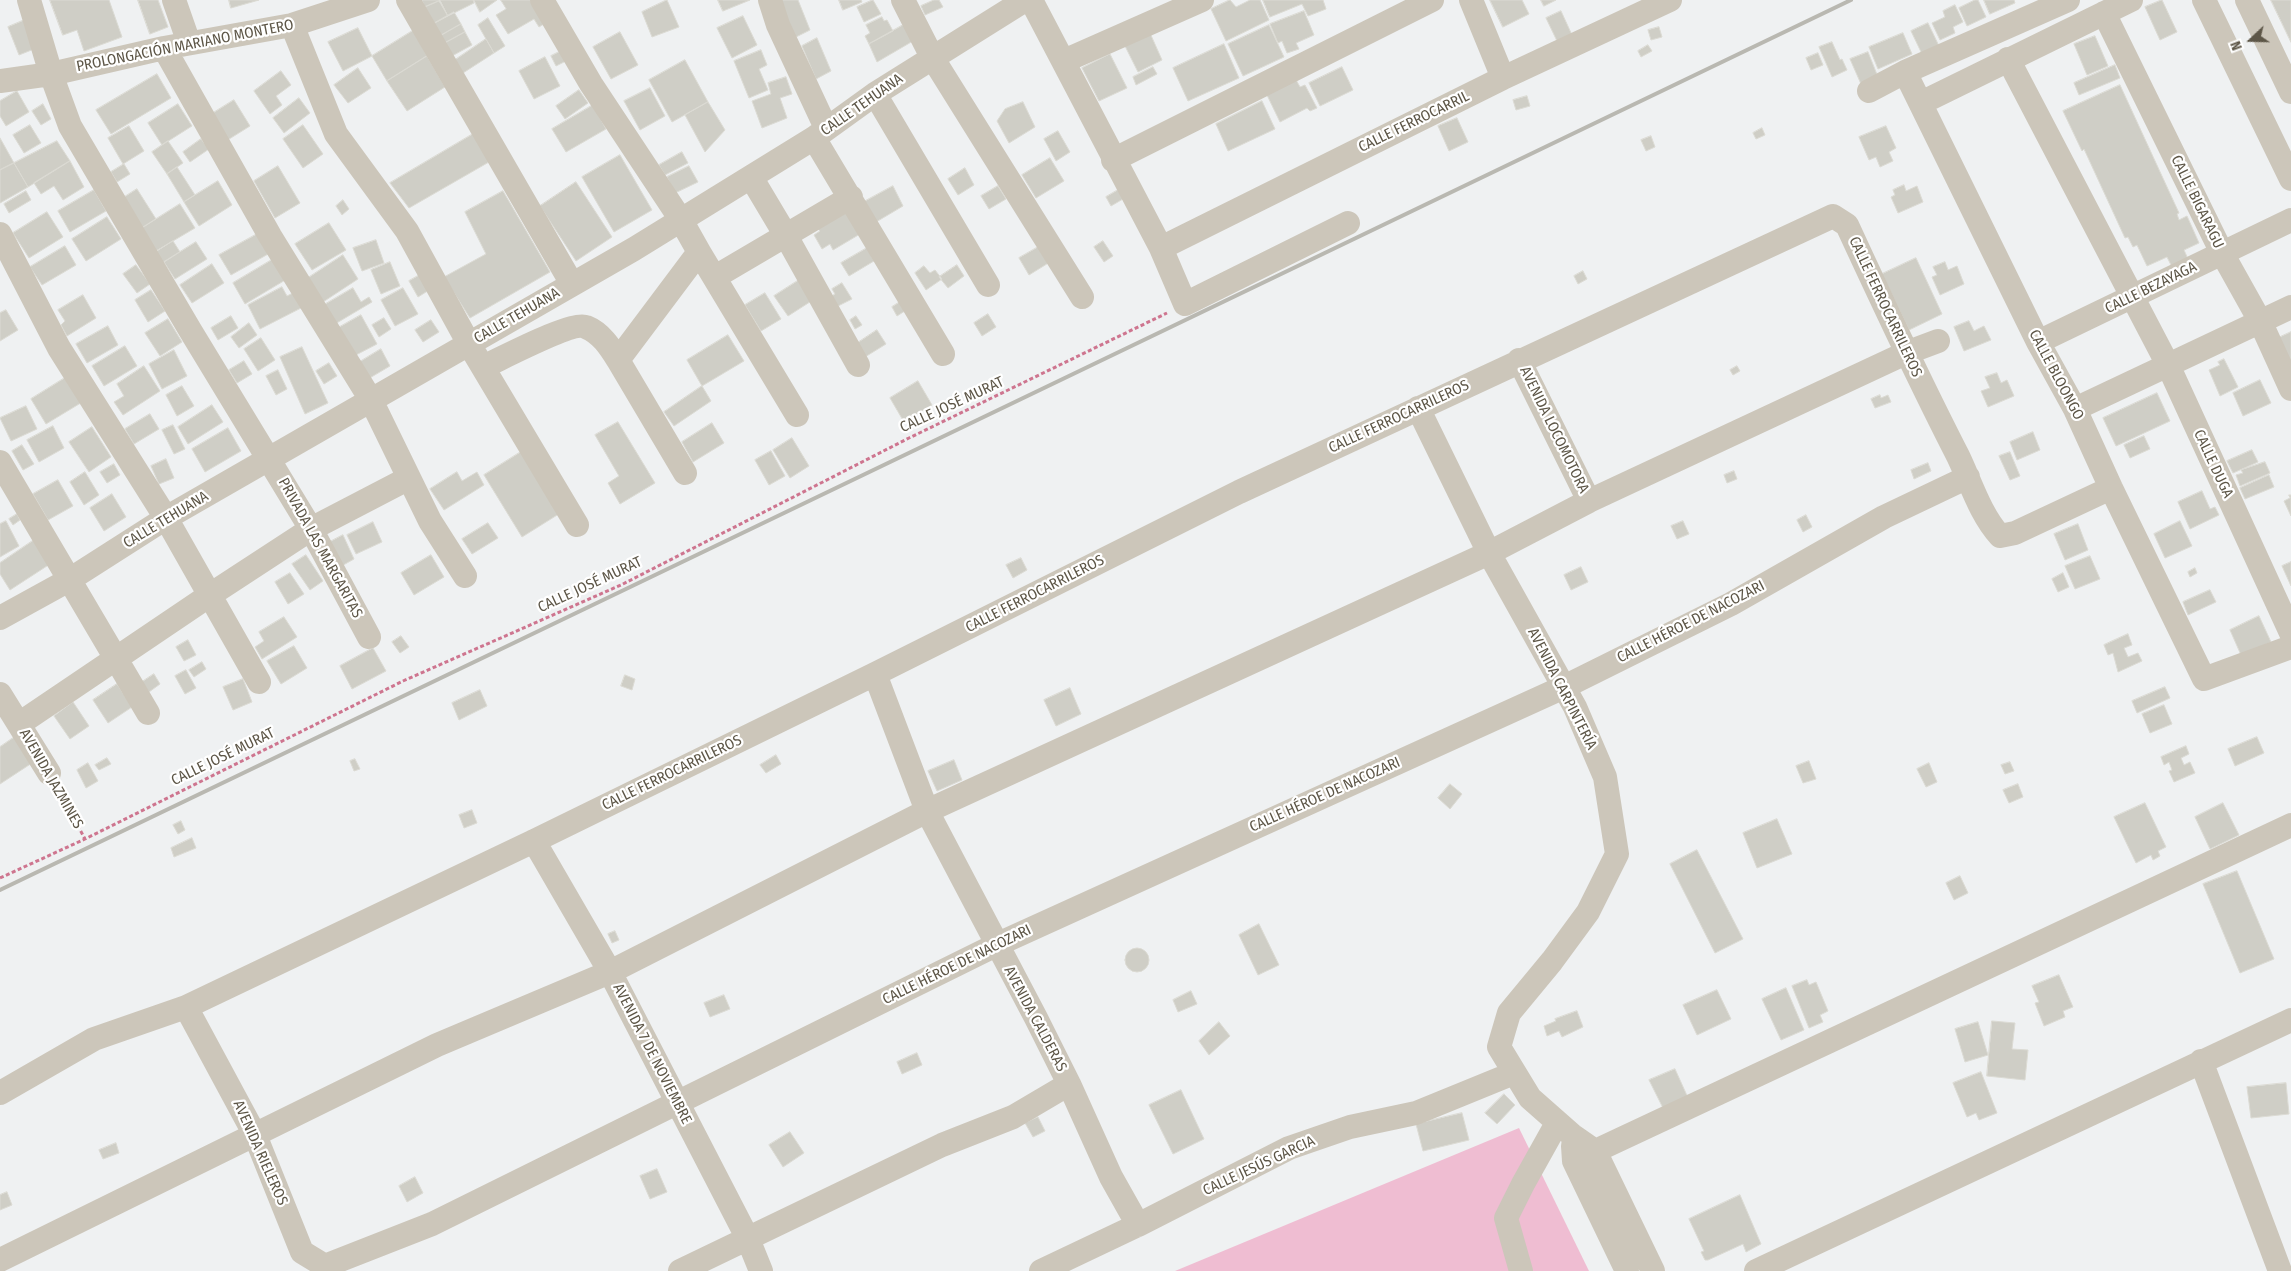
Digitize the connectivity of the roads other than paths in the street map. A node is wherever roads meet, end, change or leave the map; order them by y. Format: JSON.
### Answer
{"nodes":[{"id":1,"x":29,"y":0,"type":"edge"},
{"id":2,"x":174,"y":0,"type":"edge"},
{"id":3,"x":368,"y":0,"type":"edge"},
{"id":4,"x":408,"y":0,"type":"edge"},
{"id":5,"x":542,"y":0,"type":"edge"},
{"id":6,"x":770,"y":0,"type":"edge"},
{"id":7,"x":903,"y":0,"type":"edge"},
{"id":8,"x":1024,"y":0,"type":"edge"},
{"id":9,"x":1031,"y":0,"type":"edge"},
{"id":10,"x":1202,"y":0,"type":"edge"},
{"id":11,"x":1432,"y":0,"type":"edge"},
{"id":12,"x":1471,"y":0,"type":"edge"},
{"id":13,"x":1670,"y":0,"type":"edge"},
{"id":14,"x":2068,"y":0,"type":"edge"},
{"id":15,"x":2131,"y":0,"type":"edge"},
{"id":16,"x":2204,"y":0,"type":"edge"},
{"id":17,"x":2247,"y":0,"type":"edge"},
{"id":18,"x":338,"y":4,"type":"edge"},
{"id":19,"x":2104,"y":13,"type":"junction"},
{"id":20,"x":292,"y":25,"type":"junction"},
{"id":21,"x":189,"y":43,"type":"junction"},
{"id":22,"x":164,"y":48,"type":"junction"},
{"id":23,"x":932,"y":57,"type":"junction"},
{"id":24,"x":2008,"y":59,"type":"junction"},
{"id":25,"x":1064,"y":61,"type":"junction"},
{"id":26,"x":1905,"y":72,"type":"junction"},
{"id":27,"x":51,"y":74,"type":"junction"},
{"id":28,"x":1503,"y":78,"type":"junction"},
{"id":29,"x":0,"y":81,"type":"edge"},
{"id":30,"x":1869,"y":91,"type":"dead end"},
{"id":31,"x":2291,"y":92,"type":"edge"},
{"id":32,"x":875,"y":94,"type":"junction"},
{"id":33,"x":1921,"y":103,"type":"junction"},
{"id":34,"x":820,"y":133,"type":"junction"},
{"id":35,"x":1113,"y":160,"type":"junction"},
{"id":36,"x":751,"y":177,"type":"junction"},
{"id":37,"x":2291,"y":179,"type":"edge"},
{"id":38,"x":851,"y":197,"type":"junction"},
{"id":39,"x":681,"y":220,"type":"junction"},
{"id":40,"x":2291,"y":220,"type":"edge"},
{"id":41,"x":1348,"y":222,"type":"dead end"},
{"id":42,"x":0,"y":234,"type":"edge"},
{"id":43,"x":785,"y":234,"type":"junction"},
{"id":44,"x":1161,"y":248,"type":"junction"},
{"id":45,"x":700,"y":252,"type":"junction"},
{"id":46,"x":2222,"y":253,"type":"junction"},
{"id":47,"x":715,"y":277,"type":"junction"},
{"id":48,"x":572,"y":284,"type":"junction"},
{"id":49,"x":988,"y":285,"type":"dead end"},
{"id":50,"x":2133,"y":296,"type":"junction"},
{"id":51,"x":1082,"y":297,"type":"dead end"},
{"id":52,"x":2291,"y":307,"type":"edge"},
{"id":53,"x":2260,"y":322,"type":"junction"},
{"id":54,"x":1938,"y":342,"type":"dead end"},
{"id":55,"x":2038,"y":342,"type":"junction"},
{"id":56,"x":469,"y":344,"type":"junction"},
{"id":57,"x":1906,"y":353,"type":"junction"},
{"id":58,"x":942,"y":354,"type":"dead end"},
{"id":59,"x":618,"y":360,"type":"junction"},
{"id":60,"x":1519,"y":360,"type":"junction"},
{"id":61,"x":858,"y":365,"type":"dead end"},
{"id":62,"x":2168,"y":365,"type":"junction"},
{"id":63,"x":483,"y":367,"type":"junction"},
{"id":64,"x":2291,"y":390,"type":"edge"},
{"id":65,"x":371,"y":400,"type":"junction"},
{"id":66,"x":1418,"y":408,"type":"junction"},
{"id":67,"x":2075,"y":409,"type":"junction"},
{"id":68,"x":798,"y":415,"type":"dead end"},
{"id":69,"x":270,"y":459,"type":"junction"},
{"id":70,"x":0,"y":462,"type":"edge"},
{"id":71,"x":685,"y":473,"type":"dead end"},
{"id":72,"x":1968,"y":477,"type":"junction"},
{"id":73,"x":409,"y":478,"type":"junction"},
{"id":74,"x":2111,"y":488,"type":"junction"},
{"id":75,"x":1589,"y":501,"type":"junction"},
{"id":76,"x":166,"y":518,"type":"junction"},
{"id":77,"x":577,"y":525,"type":"dead end"},
{"id":78,"x":311,"y":529,"type":"junction"},
{"id":79,"x":1489,"y":553,"type":"junction"},
{"id":80,"x":464,"y":576,"type":"dead end"},
{"id":81,"x":69,"y":580,"type":"junction"},
{"id":82,"x":210,"y":595,"type":"junction"},
{"id":83,"x":0,"y":618,"type":"edge"},
{"id":84,"x":2291,"y":633,"type":"edge"},
{"id":85,"x":369,"y":637,"type":"dead end"},
{"id":86,"x":2291,"y":647,"type":"edge"},
{"id":87,"x":116,"y":659,"type":"junction"},
{"id":88,"x":875,"y":674,"type":"junction"},
{"id":89,"x":259,"y":682,"type":"dead end"},
{"id":90,"x":1564,"y":686,"type":"junction"},
{"id":91,"x":0,"y":694,"type":"edge"},
{"id":92,"x":148,"y":713,"type":"dead end"},
{"id":93,"x":19,"y":724,"type":"junction"},
{"id":94,"x":49,"y":773,"type":"road end"},
{"id":95,"x":927,"y":811,"type":"junction"},
{"id":96,"x":2291,"y":825,"type":"edge"},
{"id":97,"x":534,"y":841,"type":"junction"},
{"id":98,"x":996,"y":945,"type":"junction"},
{"id":99,"x":610,"y":972,"type":"junction"},
{"id":100,"x":186,"y":1007,"type":"junction"},
{"id":101,"x":2291,"y":1020,"type":"edge"},
{"id":102,"x":2201,"y":1061,"type":"junction"},
{"id":103,"x":1514,"y":1074,"type":"junction"},
{"id":104,"x":1068,"y":1084,"type":"junction"},
{"id":105,"x":0,"y":1093,"type":"edge"},
{"id":106,"x":676,"y":1102,"type":"junction"},
{"id":107,"x":1564,"y":1128,"type":"junction"},
{"id":108,"x":255,"y":1135,"type":"junction"},
{"id":109,"x":1595,"y":1151,"type":"junction"},
{"id":110,"x":1574,"y":1161,"type":"junction"},
{"id":111,"x":1138,"y":1225,"type":"junction"},
{"id":112,"x":748,"y":1239,"type":"junction"},
{"id":113,"x":0,"y":1260,"type":"edge"},
{"id":114,"x":325,"y":1266,"type":"joint"},
{"id":115,"x":680,"y":1271,"type":"edge"},
{"id":116,"x":761,"y":1271,"type":"edge"},
{"id":117,"x":1041,"y":1271,"type":"edge"},
{"id":118,"x":1521,"y":1271,"type":"edge"},
{"id":119,"x":1627,"y":1271,"type":"edge"},
{"id":120,"x":1653,"y":1271,"type":"edge"},
{"id":121,"x":1756,"y":1271,"type":"edge"},
{"id":122,"x":2280,"y":1271,"type":"edge"}],
"edges":[{"from":1,"to":27,"type":"street","name":"PRIVADA LAS MARGARITAS"},
{"from":2,"to":21,"type":"street"},
{"from":3,"to":18,"type":"street","name":"PROLONGACIÓN MARIANO MONTERO"},
{"from":4,"to":48,"type":"street"},
{"from":5,"to":39,"type":"street"},
{"from":6,"to":34,"type":"street"},
{"from":7,"to":23,"type":"street"},
{"from":8,"to":23,"type":"street","name":"CALLE TEHUANA"},
{"from":9,"to":25,"type":"street"},
{"from":10,"to":25,"type":"street"},
{"from":11,"to":35,"type":"street"},
{"from":12,"to":28,"type":"street"},
{"from":13,"to":28,"type":"street","name":"CALLE FERROCARRIL"},
{"from":14,"to":26,"type":"street"},
{"from":15,"to":19,"type":"street"},
{"from":16,"to":37,"type":"street"},
{"from":17,"to":31,"type":"street"},
{"from":18,"to":20,"type":"street","name":"PROLONGACIÓN MARIANO MONTERO"},
{"from":19,"to":24,"type":"street"},
{"from":19,"to":46,"type":"street","name":"CALLE BIGARAGU"},
{"from":20,"to":21,"type":"street","name":"PROLONGACIÓN MARIANO MONTERO"},
{"from":20,"to":56,"type":"street"},
{"from":21,"to":22,"type":"street","name":"PROLONGACIÓN MARIANO MONTERO"},
{"from":22,"to":27,"type":"street","name":"PROLONGACIÓN MARIANO MONTERO"},
{"from":22,"to":65,"type":"street"},
{"from":23,"to":32,"type":"street","name":"CALLE TEHUANA"},
{"from":23,"to":51,"type":"street"},
{"from":24,"to":33,"type":"street"},
{"from":24,"to":50,"type":"street","name":"CALLE DUGA"},
{"from":25,"to":35,"type":"street"},
{"from":26,"to":30,"type":"street"},
{"from":26,"to":33,"type":"street","name":"CALLE BLOONGO"},
{"from":27,"to":29,"type":"street","name":"PROLONGACIÓN MARIANO MONTERO"},
{"from":27,"to":69,"type":"street","name":"PRIVADA LAS MARGARITAS"},
{"from":28,"to":44,"type":"street","name":"CALLE FERROCARRIL"},
{"from":32,"to":34,"type":"street","name":"CALLE TEHUANA"},
{"from":32,"to":49,"type":"street"},
{"from":33,"to":55,"type":"street","name":"CALLE BLOONGO"},
{"from":34,"to":36,"type":"street","name":"CALLE TEHUANA"},
{"from":34,"to":38,"type":"street"},
{"from":35,"to":44,"type":"street"},
{"from":36,"to":39,"type":"street","name":"CALLE TEHUANA"},
{"from":36,"to":43,"type":"street"},
{"from":38,"to":43,"type":"street"},
{"from":38,"to":58,"type":"street"},
{"from":39,"to":45,"type":"street"},
{"from":39,"to":48,"type":"street","name":"CALLE TEHUANA"},
{"from":40,"to":46,"type":"street","name":"CALLE BEZAYAGA"},
{"from":41,"to":44,"type":"street"},
{"from":42,"to":76,"type":"street"},
{"from":43,"to":47,"type":"street"},
{"from":43,"to":61,"type":"street"},
{"from":45,"to":47,"type":"street"},
{"from":45,"to":59,"type":"street"},
{"from":46,"to":50,"type":"street","name":"CALLE BEZAYAGA"},
{"from":46,"to":53,"type":"street","name":"CALLE BIGARAGU"},
{"from":47,"to":68,"type":"street"},
{"from":48,"to":56,"type":"street","name":"CALLE TEHUANA"},
{"from":50,"to":55,"type":"street","name":"CALLE BEZAYAGA"},
{"from":50,"to":62,"type":"street","name":"CALLE DUGA"},
{"from":52,"to":53,"type":"street"},
{"from":53,"to":62,"type":"street"},
{"from":53,"to":64,"type":"street","name":"CALLE BIGARAGU"},
{"from":54,"to":57,"type":"street"},
{"from":55,"to":67,"type":"street","name":"CALLE BLOONGO"},
{"from":56,"to":63,"type":"street"},
{"from":56,"to":65,"type":"street","name":"CALLE TEHUANA"},
{"from":57,"to":60,"type":"street","name":"CALLE FERROCARRILEROS"},
{"from":57,"to":72,"type":"street","name":"CALLE FERROCARRILEROS"},
{"from":57,"to":75,"type":"street"},
{"from":59,"to":63,"type":"street"},
{"from":59,"to":71,"type":"street"},
{"from":60,"to":66,"type":"street","name":"CALLE FERROCARRILEROS"},
{"from":60,"to":75,"type":"street","name":"AVENIDA LOCOMOTORA"},
{"from":62,"to":67,"type":"street"},
{"from":62,"to":84,"type":"street","name":"CALLE DUGA"},
{"from":63,"to":77,"type":"street"},
{"from":65,"to":69,"type":"street","name":"CALLE TEHUANA"},
{"from":65,"to":73,"type":"street"},
{"from":66,"to":79,"type":"street","name":"AVENIDA CARPINTERÍA"},
{"from":66,"to":88,"type":"street","name":"CALLE FERROCARRILEROS"},
{"from":67,"to":74,"type":"street","name":"CALLE BLOONGO"},
{"from":69,"to":76,"type":"street","name":"CALLE TEHUANA"},
{"from":69,"to":78,"type":"street","name":"PRIVADA LAS MARGARITAS"},
{"from":70,"to":81,"type":"street"},
{"from":72,"to":74,"type":"street","name":"CALLE FERROCARRILEROS"},
{"from":72,"to":90,"type":"street","name":"CALLE HÉROE DE NACOZARI"},
{"from":73,"to":78,"type":"street"},
{"from":73,"to":80,"type":"street"},
{"from":74,"to":86,"type":"street","name":"CALLE BLOONGO"},
{"from":75,"to":79,"type":"street"},
{"from":76,"to":81,"type":"street","name":"CALLE TEHUANA"},
{"from":76,"to":82,"type":"street"},
{"from":78,"to":82,"type":"street"},
{"from":78,"to":85,"type":"street","name":"PRIVADA LAS MARGARITAS"},
{"from":79,"to":90,"type":"street","name":"AVENIDA CARPINTERÍA"},
{"from":79,"to":95,"type":"street"},
{"from":81,"to":83,"type":"street","name":"CALLE TEHUANA"},
{"from":81,"to":87,"type":"street"},
{"from":82,"to":87,"type":"street"},
{"from":82,"to":89,"type":"street"},
{"from":87,"to":92,"type":"street"},
{"from":87,"to":93,"type":"street"},
{"from":88,"to":95,"type":"street","name":"AVENIDA CALDERAS"},
{"from":88,"to":97,"type":"street","name":"CALLE FERROCARRILEROS"},
{"from":90,"to":98,"type":"street","name":"CALLE HÉROE DE NACOZARI"},
{"from":90,"to":103,"type":"street","name":"AVENIDA CARPINTERÍA"},
{"from":91,"to":93,"type":"street","name":"AVENIDA JAZMINES"},
{"from":93,"to":94,"type":"street","name":"AVENIDA JAZMINES"},
{"from":95,"to":98,"type":"street","name":"AVENIDA CALDERAS"},
{"from":95,"to":99,"type":"street"},
{"from":96,"to":109,"type":"street"},
{"from":97,"to":99,"type":"street","name":"AVENIDA 7 DE NOVIEMBRE"},
{"from":97,"to":100,"type":"street","name":"CALLE FERROCARRILEROS"},
{"from":98,"to":104,"type":"street","name":"AVENIDA CALDERAS"},
{"from":98,"to":106,"type":"street","name":"CALLE HÉROE DE NACOZARI"},
{"from":99,"to":106,"type":"street","name":"AVENIDA 7 DE NOVIEMBRE"},
{"from":99,"to":108,"type":"street"},
{"from":100,"to":105,"type":"street","name":"CALLE FERROCARRILEROS"},
{"from":100,"to":108,"type":"street","name":"AVENIDA RIELEROS"},
{"from":101,"to":102,"type":"street"},
{"from":102,"to":121,"type":"street"},
{"from":102,"to":122,"type":"street"},
{"from":103,"to":107,"type":"street"},
{"from":103,"to":111,"type":"street","name":"CALLE JESÚS GARCIA"},
{"from":104,"to":111,"type":"street","name":"AVENIDA CALDERAS"},
{"from":104,"to":112,"type":"street"},
{"from":106,"to":112,"type":"street","name":"AVENIDA 7 DE NOVIEMBRE"},
{"from":106,"to":114,"type":"street","name":"CALLE HÉROE DE NACOZARI"},
{"from":107,"to":109,"type":"street"},
{"from":107,"to":110,"type":"street"},
{"from":107,"to":118,"type":"street"},
{"from":108,"to":113,"type":"street"},
{"from":108,"to":114,"type":"street","name":"AVENIDA RIELEROS"},
{"from":109,"to":110,"type":"street"},
{"from":109,"to":120,"type":"street"},
{"from":110,"to":119,"type":"street"},
{"from":111,"to":117,"type":"street","name":"CALLE JESÚS GARCIA"},
{"from":112,"to":115,"type":"street"},
{"from":112,"to":116,"type":"street","name":"AVENIDA 7 DE NOVIEMBRE"}]}
